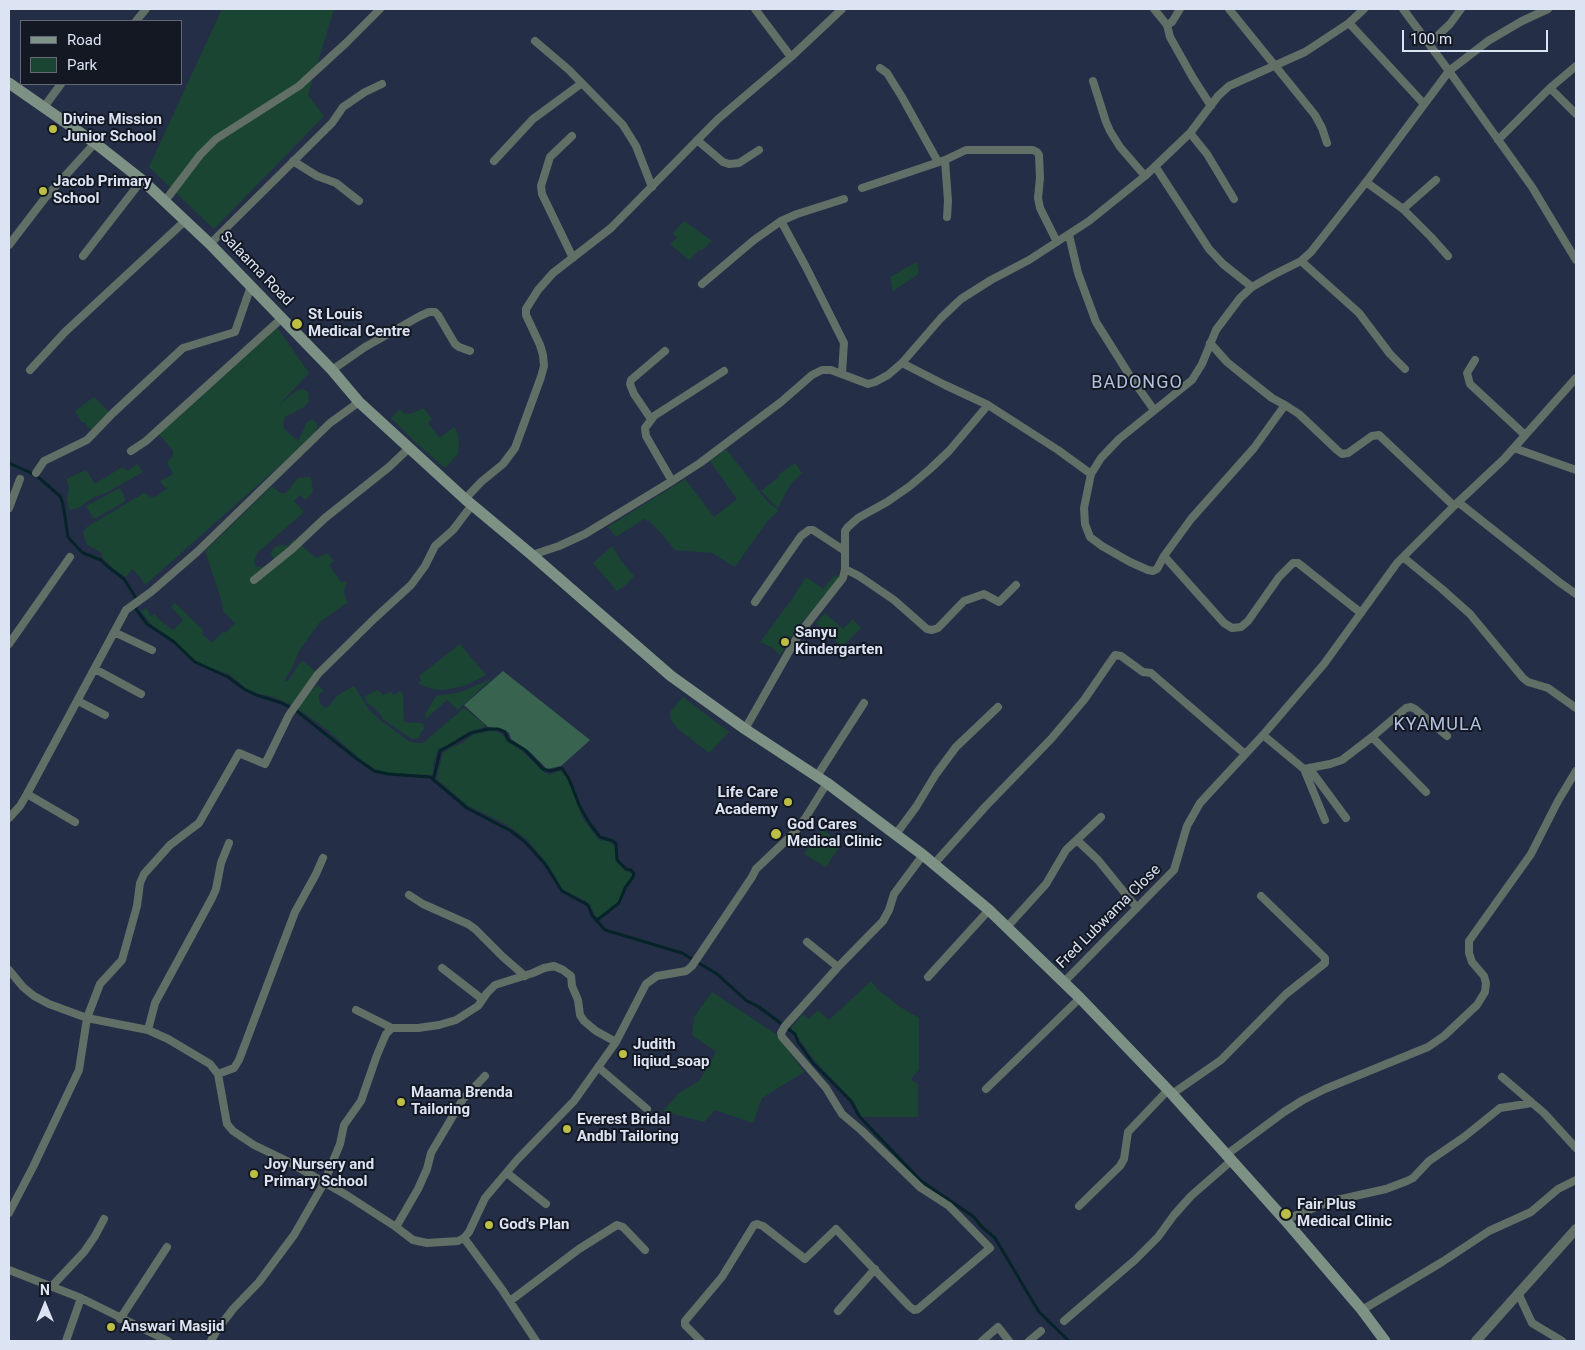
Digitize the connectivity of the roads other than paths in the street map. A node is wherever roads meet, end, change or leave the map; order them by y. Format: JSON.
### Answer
{"nodes":[{"id":1,"x":146,"y":9,"type":"edge"},
{"id":2,"x":380,"y":9,"type":"edge"},
{"id":3,"x":755,"y":9,"type":"edge"},
{"id":4,"x":842,"y":9,"type":"edge"},
{"id":5,"x":1154,"y":9,"type":"edge"},
{"id":6,"x":1180,"y":9,"type":"edge"},
{"id":7,"x":1229,"y":9,"type":"edge"},
{"id":8,"x":1364,"y":9,"type":"edge"},
{"id":9,"x":1403,"y":9,"type":"edge"},
{"id":10,"x":1461,"y":9,"type":"edge"},
{"id":11,"x":1548,"y":9,"type":"edge"},
{"id":12,"x":137,"y":20,"type":"edge"},
{"id":13,"x":1349,"y":23,"type":"junction"},
{"id":14,"x":1167,"y":25,"type":"junction"},
{"id":15,"x":536,"y":41,"type":"dead end"},
{"id":16,"x":1429,"y":44,"type":"junction"},
{"id":17,"x":791,"y":57,"type":"junction"},
{"id":18,"x":1576,"y":66,"type":"edge"},
{"id":19,"x":1275,"y":67,"type":"junction"},
{"id":20,"x":880,"y":68,"type":"dead end"},
{"id":21,"x":1449,"y":72,"type":"junction"},
{"id":22,"x":1093,"y":81,"type":"dead end"},
{"id":23,"x":9,"y":83,"type":"edge"},
{"id":24,"x":582,"y":83,"type":"junction"},
{"id":25,"x":382,"y":84,"type":"dead end"},
{"id":26,"x":60,"y":85,"type":"edge"},
{"id":27,"x":1550,"y":88,"type":"junction"},
{"id":28,"x":1424,"y":104,"type":"junction"},
{"id":29,"x":1211,"y":106,"type":"junction"},
{"id":30,"x":44,"y":107,"type":"junction"},
{"id":31,"x":1576,"y":114,"type":"edge"},
{"id":32,"x":1190,"y":133,"type":"junction"},
{"id":33,"x":572,"y":136,"type":"dead end"},
{"id":34,"x":697,"y":140,"type":"junction"},
{"id":35,"x":1498,"y":140,"type":"junction"},
{"id":36,"x":95,"y":143,"type":"junction"},
{"id":37,"x":1327,"y":143,"type":"dead end"},
{"id":38,"x":759,"y":150,"type":"dead end"},
{"id":39,"x":293,"y":161,"type":"junction"},
{"id":40,"x":494,"y":161,"type":"dead end"},
{"id":41,"x":942,"y":161,"type":"junction"},
{"id":42,"x":1155,"y":166,"type":"junction"},
{"id":43,"x":1145,"y":176,"type":"junction"},
{"id":44,"x":142,"y":180,"type":"junction"},
{"id":45,"x":1436,"y":180,"type":"dead end"},
{"id":46,"x":1366,"y":182,"type":"junction"},
{"id":47,"x":652,"y":187,"type":"junction"},
{"id":48,"x":862,"y":188,"type":"dead end"},
{"id":49,"x":844,"y":199,"type":"dead end"},
{"id":50,"x":1234,"y":200,"type":"dead end"},
{"id":51,"x":165,"y":201,"type":"junction"},
{"id":52,"x":359,"y":201,"type":"dead end"},
{"id":53,"x":1403,"y":209,"type":"junction"},
{"id":54,"x":947,"y":217,"type":"dead end"},
{"id":55,"x":186,"y":220,"type":"junction"},
{"id":56,"x":781,"y":222,"type":"junction"},
{"id":57,"x":1068,"y":235,"type":"junction"},
{"id":58,"x":1058,"y":242,"type":"junction"},
{"id":59,"x":210,"y":244,"type":"junction"},
{"id":60,"x":9,"y":245,"type":"edge"},
{"id":61,"x":83,"y":256,"type":"dead end"},
{"id":62,"x":1448,"y":256,"type":"dead end"},
{"id":63,"x":573,"y":258,"type":"junction"},
{"id":64,"x":1576,"y":260,"type":"edge"},
{"id":65,"x":1301,"y":261,"type":"junction"},
{"id":66,"x":702,"y":284,"type":"dead end"},
{"id":67,"x":251,"y":286,"type":"junction"},
{"id":68,"x":1252,"y":288,"type":"junction"},
{"id":69,"x":282,"y":318,"type":"junction"},
{"id":70,"x":1210,"y":343,"type":"junction"},
{"id":71,"x":470,"y":351,"type":"dead end"},
{"id":72,"x":666,"y":352,"type":"dead end"},
{"id":73,"x":1475,"y":360,"type":"dead end"},
{"id":74,"x":902,"y":363,"type":"junction"},
{"id":75,"x":1405,"y":369,"type":"dead end"},
{"id":76,"x":30,"y":370,"type":"dead end"},
{"id":77,"x":332,"y":370,"type":"junction"},
{"id":78,"x":724,"y":371,"type":"dead end"},
{"id":79,"x":842,"y":373,"type":"junction"},
{"id":80,"x":1576,"y":378,"type":"edge"},
{"id":81,"x":359,"y":402,"type":"junction"},
{"id":82,"x":988,"y":405,"type":"junction"},
{"id":83,"x":1285,"y":405,"type":"junction"},
{"id":84,"x":1154,"y":410,"type":"junction"},
{"id":85,"x":651,"y":419,"type":"junction"},
{"id":86,"x":1525,"y":435,"type":"junction"},
{"id":87,"x":408,"y":448,"type":"junction"},
{"id":88,"x":1514,"y":448,"type":"junction"},
{"id":89,"x":131,"y":451,"type":"dead end"},
{"id":90,"x":1576,"y":470,"type":"edge"},
{"id":91,"x":36,"y":473,"type":"dead end"},
{"id":92,"x":1091,"y":474,"type":"junction"},
{"id":93,"x":20,"y":479,"type":"dead end"},
{"id":94,"x":672,"y":481,"type":"junction"},
{"id":95,"x":468,"y":502,"type":"junction"},
{"id":96,"x":1456,"y":504,"type":"junction"},
{"id":97,"x":9,"y":508,"type":"edge"},
{"id":98,"x":845,"y":551,"type":"junction"},
{"id":99,"x":532,"y":555,"type":"junction"},
{"id":100,"x":1164,"y":556,"type":"junction"},
{"id":101,"x":70,"y":557,"type":"dead end"},
{"id":102,"x":1403,"y":557,"type":"junction"},
{"id":103,"x":845,"y":569,"type":"junction"},
{"id":104,"x":254,"y":580,"type":"dead end"},
{"id":105,"x":1016,"y":585,"type":"dead end"},
{"id":106,"x":1576,"y":594,"type":"edge"},
{"id":107,"x":755,"y":602,"type":"dead end"},
{"id":108,"x":1361,"y":613,"type":"junction"},
{"id":109,"x":114,"y":632,"type":"junction"},
{"id":110,"x":9,"y":644,"type":"edge"},
{"id":111,"x":152,"y":650,"type":"dead end"},
{"id":112,"x":95,"y":669,"type":"junction"},
{"id":113,"x":142,"y":694,"type":"dead end"},
{"id":114,"x":78,"y":701,"type":"junction"},
{"id":115,"x":864,"y":703,"type":"dead end"},
{"id":116,"x":998,"y":707,"type":"dead end"},
{"id":117,"x":1576,"y":708,"type":"edge"},
{"id":118,"x":105,"y":715,"type":"dead end"},
{"id":119,"x":745,"y":729,"type":"junction"},
{"id":120,"x":1263,"y":735,"type":"junction"},
{"id":121,"x":1446,"y":736,"type":"dead end"},
{"id":122,"x":1372,"y":737,"type":"junction"},
{"id":123,"x":1245,"y":754,"type":"junction"},
{"id":124,"x":1306,"y":768,"type":"junction"},
{"id":125,"x":1576,"y":771,"type":"edge"},
{"id":126,"x":817,"y":776,"type":"junction"},
{"id":127,"x":827,"y":783,"type":"junction"},
{"id":128,"x":1426,"y":792,"type":"dead end"},
{"id":129,"x":27,"y":794,"type":"junction"},
{"id":130,"x":9,"y":818,"type":"edge"},
{"id":131,"x":1101,"y":818,"type":"dead end"},
{"id":132,"x":1346,"y":818,"type":"dead end"},
{"id":133,"x":1325,"y":820,"type":"dead end"},
{"id":134,"x":75,"y":822,"type":"dead end"},
{"id":135,"x":896,"y":834,"type":"junction"},
{"id":136,"x":1078,"y":841,"type":"junction"},
{"id":137,"x":229,"y":843,"type":"dead end"},
{"id":138,"x":923,"y":855,"type":"junction"},
{"id":139,"x":323,"y":858,"type":"dead end"},
{"id":140,"x":934,"y":864,"type":"junction"},
{"id":141,"x":409,"y":895,"type":"dead end"},
{"id":142,"x":1261,"y":896,"type":"dead end"},
{"id":143,"x":1137,"y":908,"type":"junction"},
{"id":144,"x":989,"y":910,"type":"junction"},
{"id":145,"x":1007,"y":927,"type":"junction"},
{"id":146,"x":807,"y":942,"type":"dead end"},
{"id":147,"x":838,"y":967,"type":"junction"},
{"id":148,"x":442,"y":968,"type":"dead end"},
{"id":149,"x":9,"y":970,"type":"edge"},
{"id":150,"x":526,"y":976,"type":"junction"},
{"id":151,"x":928,"y":977,"type":"dead end"},
{"id":152,"x":1064,"y":982,"type":"junction"},
{"id":153,"x":1080,"y":998,"type":"junction"},
{"id":154,"x":482,"y":999,"type":"junction"},
{"id":155,"x":356,"y":1010,"type":"dead end"},
{"id":156,"x":88,"y":1018,"type":"junction"},
{"id":157,"x":392,"y":1028,"type":"junction"},
{"id":158,"x":148,"y":1030,"type":"junction"},
{"id":159,"x":616,"y":1042,"type":"junction"},
{"id":160,"x":598,"y":1067,"type":"junction"},
{"id":161,"x":218,"y":1074,"type":"junction"},
{"id":162,"x":485,"y":1076,"type":"dead end"},
{"id":163,"x":1502,"y":1077,"type":"dead end"},
{"id":164,"x":986,"y":1089,"type":"dead end"},
{"id":165,"x":1170,"y":1092,"type":"junction"},
{"id":166,"x":1532,"y":1104,"type":"junction"},
{"id":167,"x":647,"y":1109,"type":"dead end"},
{"id":168,"x":1576,"y":1148,"type":"edge"},
{"id":169,"x":1229,"y":1158,"type":"junction"},
{"id":170,"x":507,"y":1173,"type":"junction"},
{"id":171,"x":1576,"y":1180,"type":"edge"},
{"id":172,"x":324,"y":1183,"type":"junction"},
{"id":173,"x":546,"y":1204,"type":"dead end"},
{"id":174,"x":1079,"y":1206,"type":"dead end"},
{"id":175,"x":9,"y":1213,"type":"edge"},
{"id":176,"x":104,"y":1219,"type":"dead end"},
{"id":177,"x":1284,"y":1220,"type":"junction"},
{"id":178,"x":396,"y":1227,"type":"junction"},
{"id":179,"x":1576,"y":1228,"type":"edge"},
{"id":180,"x":464,"y":1238,"type":"junction"},
{"id":181,"x":167,"y":1247,"type":"dead end"},
{"id":182,"x":645,"y":1250,"type":"dead end"},
{"id":183,"x":875,"y":1269,"type":"junction"},
{"id":184,"x":9,"y":1270,"type":"edge"},
{"id":185,"x":52,"y":1286,"type":"junction"},
{"id":186,"x":1518,"y":1293,"type":"junction"},
{"id":187,"x":81,"y":1298,"type":"junction"},
{"id":188,"x":510,"y":1301,"type":"junction"},
{"id":189,"x":1362,"y":1310,"type":"junction"},
{"id":190,"x":838,"y":1311,"type":"dead end"},
{"id":191,"x":120,"y":1318,"type":"junction"},
{"id":192,"x":1064,"y":1321,"type":"dead end"},
{"id":193,"x":1041,"y":1331,"type":"dead end"},
{"id":194,"x":66,"y":1341,"type":"edge"},
{"id":195,"x":168,"y":1341,"type":"edge"},
{"id":196,"x":211,"y":1341,"type":"edge"},
{"id":197,"x":536,"y":1341,"type":"edge"},
{"id":198,"x":701,"y":1341,"type":"edge"},
{"id":199,"x":982,"y":1341,"type":"edge"},
{"id":200,"x":1010,"y":1341,"type":"edge"},
{"id":201,"x":1029,"y":1341,"type":"edge"},
{"id":202,"x":1385,"y":1341,"type":"edge"},
{"id":203,"x":1476,"y":1341,"type":"edge"},
{"id":204,"x":1562,"y":1341,"type":"edge"}],
"edges":[{"from":1,"to":12,"type":"street"},
{"from":2,"to":51,"type":"street"},
{"from":3,"to":17,"type":"street"},
{"from":4,"to":17,"type":"street"},
{"from":5,"to":14,"type":"street"},
{"from":6,"to":14,"type":"street"},
{"from":7,"to":19,"type":"street"},
{"from":8,"to":13,"type":"street"},
{"from":9,"to":16,"type":"street"},
{"from":10,"to":16,"type":"street"},
{"from":11,"to":21,"type":"street"},
{"from":13,"to":19,"type":"street"},
{"from":13,"to":28,"type":"street"},
{"from":14,"to":29,"type":"street"},
{"from":15,"to":24,"type":"street"},
{"from":16,"to":21,"type":"street"},
{"from":17,"to":34,"type":"street"},
{"from":18,"to":27,"type":"street"},
{"from":19,"to":29,"type":"street"},
{"from":19,"to":37,"type":"street"},
{"from":20,"to":41,"type":"street"},
{"from":21,"to":28,"type":"street"},
{"from":21,"to":35,"type":"street"},
{"from":22,"to":43,"type":"street"},
{"from":23,"to":30,"type":"main road","name":"Salaama Road"},
{"from":24,"to":40,"type":"street"},
{"from":24,"to":47,"type":"street"},
{"from":25,"to":39,"type":"street"},
{"from":26,"to":30,"type":"street"},
{"from":27,"to":31,"type":"street"},
{"from":27,"to":35,"type":"street"},
{"from":28,"to":46,"type":"street"},
{"from":29,"to":32,"type":"street"},
{"from":30,"to":36,"type":"main road","name":"Salaama Road"},
{"from":32,"to":42,"type":"street"},
{"from":32,"to":50,"type":"street"},
{"from":33,"to":63,"type":"street"},
{"from":34,"to":38,"type":"street"},
{"from":34,"to":47,"type":"street"},
{"from":35,"to":64,"type":"street"},
{"from":36,"to":44,"type":"main road","name":"Salaama Road"},
{"from":36,"to":60,"type":"street"},
{"from":39,"to":52,"type":"street"},
{"from":39,"to":59,"type":"street"},
{"from":41,"to":48,"type":"street"},
{"from":41,"to":54,"type":"street"},
{"from":41,"to":58,"type":"street"},
{"from":42,"to":43,"type":"street"},
{"from":42,"to":68,"type":"street"},
{"from":43,"to":57,"type":"street"},
{"from":44,"to":51,"type":"main road","name":"Salaama Road"},
{"from":44,"to":61,"type":"street"},
{"from":45,"to":53,"type":"street"},
{"from":46,"to":53,"type":"street"},
{"from":46,"to":65,"type":"street"},
{"from":47,"to":63,"type":"street"},
{"from":49,"to":56,"type":"street"},
{"from":51,"to":55,"type":"main road","name":"Salaama Road"},
{"from":53,"to":62,"type":"street"},
{"from":55,"to":59,"type":"main road","name":"Salaama Road"},
{"from":55,"to":76,"type":"street"},
{"from":56,"to":66,"type":"street"},
{"from":56,"to":79,"type":"street"},
{"from":57,"to":58,"type":"street"},
{"from":57,"to":84,"type":"street"},
{"from":58,"to":74,"type":"street"},
{"from":59,"to":67,"type":"main road","name":"Salaama Road"},
{"from":63,"to":95,"type":"street"},
{"from":65,"to":68,"type":"street"},
{"from":65,"to":75,"type":"street"},
{"from":67,"to":69,"type":"main road","name":"Salaama Road"},
{"from":67,"to":91,"type":"street"},
{"from":68,"to":70,"type":"street"},
{"from":69,"to":77,"type":"main road","name":"Salaama Road"},
{"from":69,"to":89,"type":"street"},
{"from":70,"to":83,"type":"street"},
{"from":70,"to":84,"type":"street"},
{"from":71,"to":77,"type":"street"},
{"from":72,"to":85,"type":"street"},
{"from":73,"to":86,"type":"street"},
{"from":74,"to":79,"type":"street"},
{"from":74,"to":82,"type":"street"},
{"from":77,"to":81,"type":"main road","name":"Salaama Road"},
{"from":78,"to":85,"type":"street"},
{"from":79,"to":94,"type":"street"},
{"from":80,"to":86,"type":"street"},
{"from":81,"to":87,"type":"main road","name":"Salaama Road"},
{"from":81,"to":109,"type":"street"},
{"from":82,"to":92,"type":"street"},
{"from":82,"to":98,"type":"street"},
{"from":83,"to":96,"type":"street"},
{"from":83,"to":100,"type":"street"},
{"from":84,"to":92,"type":"street"},
{"from":85,"to":94,"type":"street"},
{"from":86,"to":88,"type":"street"},
{"from":87,"to":95,"type":"main road","name":"Salaama Road"},
{"from":87,"to":104,"type":"street"},
{"from":88,"to":90,"type":"street"},
{"from":88,"to":96,"type":"street"},
{"from":92,"to":100,"type":"street"},
{"from":93,"to":97,"type":"street"},
{"from":94,"to":99,"type":"street"},
{"from":95,"to":99,"type":"main road","name":"Salaama Road"},
{"from":95,"to":156,"type":"street"},
{"from":96,"to":102,"type":"street"},
{"from":96,"to":106,"type":"street"},
{"from":98,"to":103,"type":"street"},
{"from":98,"to":107,"type":"street"},
{"from":99,"to":119,"type":"main road","name":"Salaama Road"},
{"from":100,"to":108,"type":"street"},
{"from":101,"to":110,"type":"street"},
{"from":102,"to":108,"type":"street"},
{"from":102,"to":117,"type":"street"},
{"from":103,"to":105,"type":"street"},
{"from":103,"to":119,"type":"street"},
{"from":108,"to":120,"type":"street"},
{"from":109,"to":111,"type":"street"},
{"from":109,"to":112,"type":"street"},
{"from":112,"to":113,"type":"street"},
{"from":112,"to":114,"type":"street"},
{"from":114,"to":118,"type":"street"},
{"from":114,"to":129,"type":"street"},
{"from":115,"to":126,"type":"street"},
{"from":116,"to":135,"type":"street"},
{"from":119,"to":126,"type":"main road","name":"Salaama Road"},
{"from":120,"to":123,"type":"street"},
{"from":120,"to":124,"type":"street"},
{"from":121,"to":122,"type":"street"},
{"from":122,"to":124,"type":"street"},
{"from":122,"to":128,"type":"street"},
{"from":123,"to":140,"type":"street"},
{"from":123,"to":143,"type":"street","name":"Fred Lubwama Close"},
{"from":124,"to":132,"type":"street"},
{"from":124,"to":133,"type":"street"},
{"from":125,"to":169,"type":"street"},
{"from":126,"to":127,"type":"main road","name":"Salaama Road"},
{"from":127,"to":135,"type":"main road","name":"Salaama Road"},
{"from":127,"to":159,"type":"street"},
{"from":129,"to":130,"type":"street"},
{"from":129,"to":134,"type":"street"},
{"from":131,"to":136,"type":"street"},
{"from":135,"to":138,"type":"main road","name":"Salaama Road"},
{"from":136,"to":143,"type":"street"},
{"from":136,"to":145,"type":"street"},
{"from":137,"to":158,"type":"street"},
{"from":138,"to":140,"type":"main road","name":"Salaama Road"},
{"from":138,"to":147,"type":"street"},
{"from":139,"to":161,"type":"street"},
{"from":140,"to":144,"type":"main road","name":"Salaama Road"},
{"from":141,"to":150,"type":"street"},
{"from":142,"to":165,"type":"street"},
{"from":143,"to":152,"type":"street","name":"Fred Lubwama Close"},
{"from":144,"to":145,"type":"main road","name":"Salaama Road"},
{"from":144,"to":151,"type":"street"},
{"from":145,"to":152,"type":"main road","name":"Salaama Road"},
{"from":146,"to":147,"type":"street"},
{"from":147,"to":183,"type":"street"},
{"from":148,"to":154,"type":"street"},
{"from":149,"to":156,"type":"street"},
{"from":150,"to":154,"type":"street"},
{"from":150,"to":159,"type":"street"},
{"from":152,"to":153,"type":"main road","name":"Salaama Road"},
{"from":153,"to":164,"type":"street"},
{"from":153,"to":165,"type":"main road","name":"Salaama Road"},
{"from":154,"to":157,"type":"street"},
{"from":155,"to":157,"type":"street"},
{"from":156,"to":158,"type":"street"},
{"from":156,"to":175,"type":"street"},
{"from":157,"to":172,"type":"street"},
{"from":158,"to":161,"type":"street"},
{"from":159,"to":160,"type":"street"},
{"from":160,"to":167,"type":"street"},
{"from":160,"to":170,"type":"street"},
{"from":161,"to":172,"type":"street"},
{"from":162,"to":178,"type":"street"},
{"from":163,"to":166,"type":"street"},
{"from":165,"to":169,"type":"main road","name":"Salaama Road"},
{"from":165,"to":174,"type":"street"},
{"from":166,"to":168,"type":"street"},
{"from":166,"to":177,"type":"street"},
{"from":169,"to":177,"type":"main road","name":"Salaama Road"},
{"from":169,"to":192,"type":"street"},
{"from":170,"to":173,"type":"street"},
{"from":170,"to":180,"type":"street"},
{"from":171,"to":189,"type":"street"},
{"from":172,"to":178,"type":"street"},
{"from":172,"to":196,"type":"street"},
{"from":176,"to":185,"type":"street"},
{"from":177,"to":189,"type":"main road","name":"Salaama Road"},
{"from":178,"to":180,"type":"street"},
{"from":179,"to":186,"type":"street"},
{"from":180,"to":188,"type":"street"},
{"from":181,"to":191,"type":"street"},
{"from":182,"to":188,"type":"street"},
{"from":183,"to":190,"type":"street"},
{"from":183,"to":198,"type":"street"},
{"from":184,"to":185,"type":"street"},
{"from":185,"to":187,"type":"street"},
{"from":186,"to":203,"type":"street"},
{"from":186,"to":204,"type":"street"},
{"from":187,"to":191,"type":"street"},
{"from":187,"to":194,"type":"street"},
{"from":188,"to":197,"type":"street"},
{"from":189,"to":202,"type":"main road","name":"Salaama Road"},
{"from":191,"to":195,"type":"street"},
{"from":193,"to":201,"type":"street"},
{"from":199,"to":200,"type":"street"}]}
